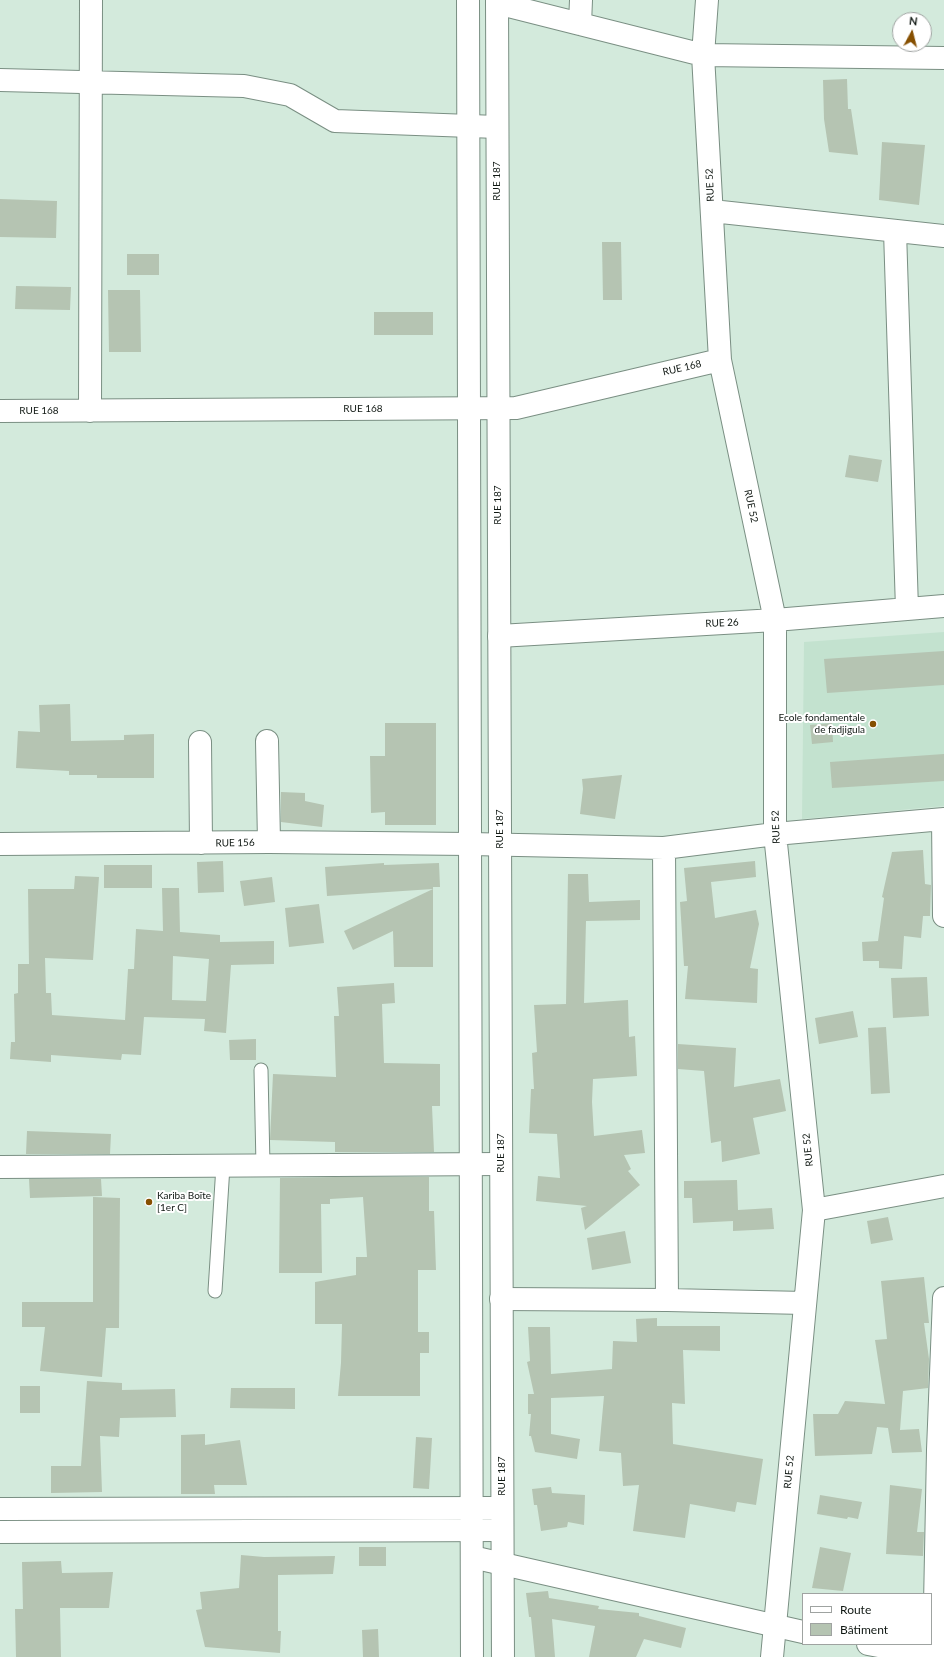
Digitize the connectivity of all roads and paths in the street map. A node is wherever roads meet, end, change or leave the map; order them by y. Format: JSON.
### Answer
{"nodes":[{"id":1,"x":91,"y":0,"type":"edge"},
{"id":2,"x":468,"y":0,"type":"edge"},
{"id":3,"x":581,"y":0,"type":"edge"},
{"id":4,"x":707,"y":0,"type":"edge"},
{"id":5,"x":497,"y":1,"type":"edge"},
{"id":6,"x":580,"y":24,"type":"junction"},
{"id":7,"x":703,"y":55,"type":"junction"},
{"id":8,"x":944,"y":58,"type":"edge"},
{"id":9,"x":0,"y":80,"type":"edge"},
{"id":10,"x":91,"y":81,"type":"junction"},
{"id":11,"x":468,"y":126,"type":"junction"},
{"id":12,"x":497,"y":127,"type":"junction"},
{"id":13,"x":712,"y":211,"type":"junction"},
{"id":14,"x":895,"y":231,"type":"junction"},
{"id":15,"x":944,"y":236,"type":"edge"},
{"id":16,"x":720,"y":360,"type":"junction"},
{"id":17,"x":498,"y":408,"type":"junction"},
{"id":18,"x":469,"y":409,"type":"junction"},
{"id":19,"x":90,"y":410,"type":"junction"},
{"id":20,"x":0,"y":411,"type":"edge"},
{"id":21,"x":944,"y":606,"type":"edge"},
{"id":22,"x":906,"y":609,"type":"junction"},
{"id":23,"x":775,"y":620,"type":"junction"},
{"id":24,"x":499,"y":636,"type":"junction"},
{"id":25,"x":267,"y":741,"type":"dead end"},
{"id":26,"x":200,"y":742,"type":"dead end"},
{"id":27,"x":944,"y":819,"type":"edge"},
{"id":28,"x":775,"y":834,"type":"junction"},
{"id":29,"x":269,"y":842,"type":"junction"},
{"id":30,"x":201,"y":843,"type":"junction"},
{"id":31,"x":0,"y":844,"type":"edge"},
{"id":32,"x":470,"y":844,"type":"junction"},
{"id":33,"x":500,"y":845,"type":"junction"},
{"id":34,"x":664,"y":848,"type":"junction"},
{"id":35,"x":944,"y":916,"type":"edge"},
{"id":36,"x":261,"y":1070,"type":"dead end"},
{"id":37,"x":500,"y":1164,"type":"junction"},
{"id":38,"x":471,"y":1165,"type":"junction"},
{"id":39,"x":223,"y":1166,"type":"junction"},
{"id":40,"x":263,"y":1166,"type":"junction"},
{"id":41,"x":0,"y":1167,"type":"edge"},
{"id":42,"x":944,"y":1186,"type":"edge"},
{"id":43,"x":814,"y":1210,"type":"junction"},
{"id":44,"x":215,"y":1292,"type":"dead end"},
{"id":45,"x":944,"y":1298,"type":"edge"},
{"id":46,"x":501,"y":1300,"type":"junction"},
{"id":47,"x":667,"y":1300,"type":"junction"},
{"id":48,"x":805,"y":1303,"type":"junction"},
{"id":49,"x":943,"y":1355,"type":"edge"},
{"id":50,"x":941,"y":1450,"type":"edge"},
{"id":51,"x":472,"y":1508,"type":"junction"},
{"id":52,"x":502,"y":1508,"type":"junction"},
{"id":53,"x":0,"y":1509,"type":"edge"},
{"id":54,"x":472,"y":1530,"type":"junction"},
{"id":55,"x":502,"y":1530,"type":"junction"},
{"id":56,"x":0,"y":1532,"type":"edge"},
{"id":57,"x":472,"y":1557,"type":"junction"},
{"id":58,"x":502,"y":1564,"type":"junction"},
{"id":59,"x":775,"y":1627,"type":"junction"},
{"id":60,"x":802,"y":1632,"type":"edge"},
{"id":61,"x":873,"y":1645,"type":"edge"},
{"id":62,"x":472,"y":1657,"type":"edge"},
{"id":63,"x":502,"y":1657,"type":"edge"},
{"id":64,"x":772,"y":1657,"type":"edge"},
{"id":65,"x":936,"y":1657,"type":"edge"}],
"edges":[{"from":1,"to":10,"type":"street"},
{"from":2,"to":11,"type":"street"},
{"from":3,"to":6,"type":"street"},
{"from":4,"to":7,"type":"street","name":"RUE 52"},
{"from":5,"to":6,"type":"street"},
{"from":5,"to":12,"type":"street","name":"RUE 187"},
{"from":6,"to":7,"type":"street"},
{"from":7,"to":8,"type":"street"},
{"from":7,"to":13,"type":"street","name":"RUE 52"},
{"from":9,"to":10,"type":"street"},
{"from":10,"to":11,"type":"street"},
{"from":10,"to":19,"type":"street"},
{"from":11,"to":12,"type":"street"},
{"from":11,"to":18,"type":"street"},
{"from":12,"to":17,"type":"street","name":"RUE 187"},
{"from":13,"to":14,"type":"street"},
{"from":13,"to":16,"type":"street","name":"RUE 52"},
{"from":14,"to":15,"type":"street"},
{"from":14,"to":22,"type":"street"},
{"from":16,"to":17,"type":"street","name":"RUE 168"},
{"from":16,"to":23,"type":"street","name":"RUE 52"},
{"from":17,"to":18,"type":"street","name":"RUE 168"},
{"from":17,"to":24,"type":"street","name":"RUE 187"},
{"from":18,"to":19,"type":"street","name":"RUE 168"},
{"from":18,"to":32,"type":"street"},
{"from":19,"to":20,"type":"street","name":"RUE 168"},
{"from":21,"to":22,"type":"street","name":"RUE 26"},
{"from":22,"to":23,"type":"street","name":"RUE 26"},
{"from":23,"to":24,"type":"street","name":"RUE 26"},
{"from":23,"to":28,"type":"street","name":"RUE 52"},
{"from":24,"to":33,"type":"street","name":"RUE 187"},
{"from":25,"to":29,"type":"street"},
{"from":26,"to":30,"type":"street"},
{"from":27,"to":28,"type":"street","name":"RUE 156"},
{"from":27,"to":35,"type":"street"},
{"from":28,"to":34,"type":"street","name":"RUE 156"},
{"from":28,"to":43,"type":"street","name":"RUE 52"},
{"from":29,"to":30,"type":"street","name":"RUE 156"},
{"from":29,"to":32,"type":"street","name":"RUE 156"},
{"from":30,"to":31,"type":"street","name":"RUE 156"},
{"from":32,"to":33,"type":"street","name":"RUE 156"},
{"from":32,"to":38,"type":"street"},
{"from":33,"to":34,"type":"street","name":"RUE 156"},
{"from":33,"to":37,"type":"street","name":"RUE 187"},
{"from":34,"to":47,"type":"street"},
{"from":36,"to":40,"type":"lane"},
{"from":37,"to":38,"type":"street"},
{"from":37,"to":46,"type":"street","name":"RUE 187"},
{"from":38,"to":40,"type":"street"},
{"from":38,"to":51,"type":"street"},
{"from":39,"to":40,"type":"street"},
{"from":39,"to":41,"type":"street"},
{"from":39,"to":44,"type":"lane"},
{"from":42,"to":43,"type":"street"},
{"from":43,"to":48,"type":"street","name":"RUE 52"},
{"from":45,"to":49,"type":"street"},
{"from":46,"to":47,"type":"street"},
{"from":46,"to":52,"type":"street","name":"RUE 187"},
{"from":47,"to":48,"type":"street"},
{"from":48,"to":59,"type":"street","name":"RUE 52"},
{"from":49,"to":50,"type":"street"},
{"from":50,"to":65,"type":"street"},
{"from":51,"to":52,"type":"street"},
{"from":51,"to":53,"type":"street"},
{"from":51,"to":54,"type":"street"},
{"from":52,"to":55,"type":"street","name":"RUE 187"},
{"from":54,"to":55,"type":"street"},
{"from":54,"to":56,"type":"street"},
{"from":54,"to":57,"type":"street"},
{"from":55,"to":58,"type":"street","name":"RUE 187"},
{"from":57,"to":58,"type":"street"},
{"from":57,"to":62,"type":"street"},
{"from":58,"to":59,"type":"street"},
{"from":58,"to":63,"type":"street","name":"RUE 187"},
{"from":59,"to":60,"type":"street"},
{"from":59,"to":64,"type":"street","name":"RUE 52"},
{"from":61,"to":65,"type":"street"}]}
